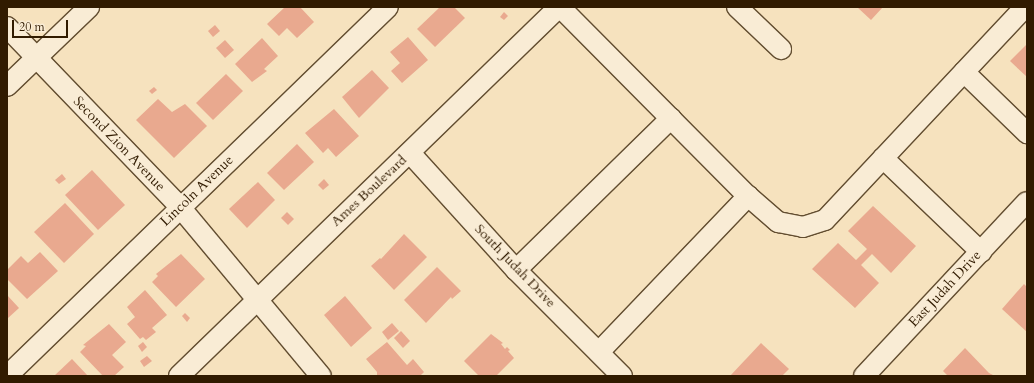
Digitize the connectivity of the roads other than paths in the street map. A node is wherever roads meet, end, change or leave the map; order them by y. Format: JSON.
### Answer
{"nodes":[{"id":1,"x":89,"y":7,"type":"edge"},
{"id":2,"x":388,"y":7,"type":"edge"},
{"id":3,"x":560,"y":7,"type":"edge"},
{"id":4,"x":737,"y":7,"type":"edge"},
{"id":5,"x":1025,"y":7,"type":"edge"},
{"id":6,"x":7,"y":27,"type":"edge"},
{"id":7,"x":781,"y":49,"type":"dead end"},
{"id":8,"x":36,"y":57,"type":"junction"},
{"id":9,"x":964,"y":72,"type":"junction"},
{"id":10,"x":7,"y":86,"type":"edge"},
{"id":11,"x":671,"y":118,"type":"junction"},
{"id":12,"x":1027,"y":133,"type":"edge"},
{"id":13,"x":410,"y":153,"type":"junction"},
{"id":14,"x":883,"y":158,"type":"junction"},
{"id":15,"x":748,"y":196,"type":"junction"},
{"id":16,"x":1027,"y":202,"type":"edge"},
{"id":17,"x":180,"y":207,"type":"junction"},
{"id":18,"x":981,"y":252,"type":"junction"},
{"id":19,"x":516,"y":270,"type":"junction"},
{"id":20,"x":257,"y":301,"type":"junction"},
{"id":21,"x":599,"y":352,"type":"junction"},
{"id":22,"x":8,"y":376,"type":"edge"},
{"id":23,"x":179,"y":376,"type":"edge"},
{"id":24,"x":321,"y":376,"type":"edge"},
{"id":25,"x":622,"y":376,"type":"edge"},
{"id":26,"x":864,"y":376,"type":"edge"}],
"edges":[{"from":1,"to":8,"type":"street"},
{"from":2,"to":17,"type":"street","name":"Lincoln Avenue"},
{"from":3,"to":11,"type":"street"},
{"from":3,"to":13,"type":"street","name":"Ames Boulevard"},
{"from":4,"to":7,"type":"street"},
{"from":5,"to":9,"type":"street"},
{"from":6,"to":8,"type":"street","name":"Second Zion Avenue"},
{"from":8,"to":10,"type":"street"},
{"from":8,"to":17,"type":"street","name":"Second Zion Avenue"},
{"from":9,"to":12,"type":"street"},
{"from":9,"to":14,"type":"street"},
{"from":11,"to":15,"type":"street"},
{"from":11,"to":19,"type":"street"},
{"from":13,"to":19,"type":"street","name":"South Judah Drive"},
{"from":13,"to":20,"type":"street","name":"Ames Boulevard"},
{"from":14,"to":15,"type":"street"},
{"from":14,"to":18,"type":"street"},
{"from":15,"to":21,"type":"street"},
{"from":16,"to":18,"type":"street","name":"East Judah Drive"},
{"from":17,"to":20,"type":"street","name":"Second Zion Avenue"},
{"from":17,"to":22,"type":"street","name":"Lincoln Avenue"},
{"from":18,"to":26,"type":"street","name":"East Judah Drive"},
{"from":19,"to":21,"type":"street","name":"South Judah Drive"},
{"from":20,"to":23,"type":"street","name":"Ames Boulevard"},
{"from":20,"to":24,"type":"street","name":"Second Zion Avenue"},
{"from":21,"to":25,"type":"street","name":"South Judah Drive"}]}
